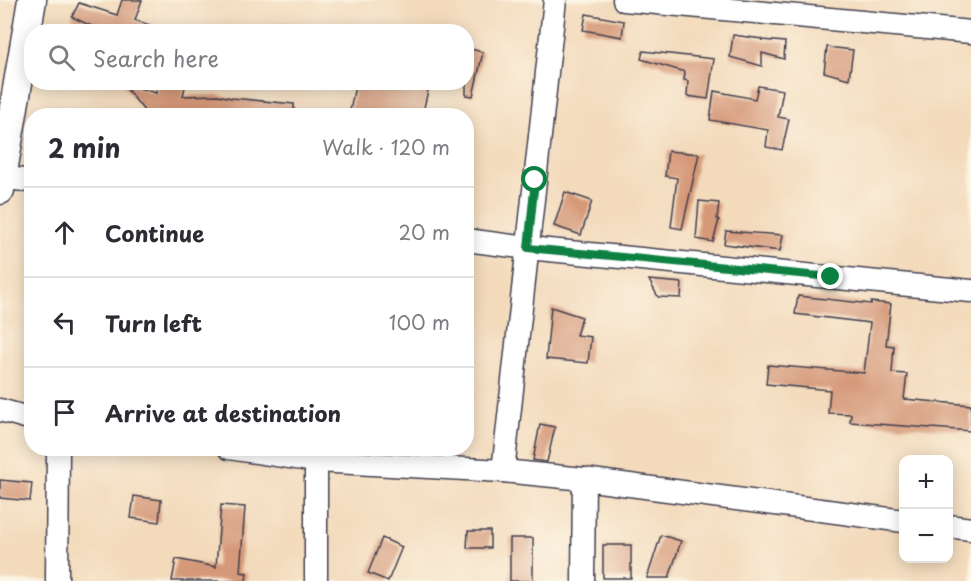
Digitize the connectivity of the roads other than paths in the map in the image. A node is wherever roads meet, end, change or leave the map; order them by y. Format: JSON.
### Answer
{"nodes":[{"id":1,"x":32,"y":0,"type":"edge"},
{"id":2,"x":555,"y":0,"type":"edge"},
{"id":3,"x":624,"y":0,"type":"edge"},
{"id":4,"x":28,"y":24,"type":"edge"},
{"id":5,"x":971,"y":32,"type":"edge"},
{"id":6,"x":24,"y":46,"type":"edge"},
{"id":7,"x":24,"y":181,"type":"edge"},
{"id":8,"x":0,"y":182,"type":"edge"},
{"id":9,"x":474,"y":241,"type":"edge"},
{"id":10,"x":528,"y":248,"type":"junction"},
{"id":11,"x":971,"y":291,"type":"edge"},
{"id":12,"x":0,"y":410,"type":"edge"},
{"id":13,"x":24,"y":417,"type":"edge"},
{"id":14,"x":58,"y":456,"type":"edge"},
{"id":15,"x":287,"y":456,"type":"edge"},
{"id":16,"x":316,"y":460,"type":"junction"},
{"id":17,"x":503,"y":471,"type":"junction"},
{"id":18,"x":584,"y":479,"type":"junction"},
{"id":19,"x":899,"y":520,"type":"edge"},
{"id":20,"x":953,"y":527,"type":"edge"},
{"id":21,"x":971,"y":529,"type":"edge"},
{"id":22,"x":57,"y":581,"type":"edge"},
{"id":23,"x":316,"y":581,"type":"edge"},
{"id":24,"x":584,"y":581,"type":"edge"}],
"edges":[{"from":1,"to":4,"type":"street"},
{"from":2,"to":10,"type":"street"},
{"from":3,"to":5,"type":"street"},
{"from":6,"to":8,"type":"street"},
{"from":7,"to":8,"type":"street"},
{"from":9,"to":10,"type":"street"},
{"from":10,"to":11,"type":"street"},
{"from":10,"to":17,"type":"street"},
{"from":12,"to":13,"type":"street"},
{"from":14,"to":22,"type":"street"},
{"from":15,"to":16,"type":"street"},
{"from":16,"to":17,"type":"street"},
{"from":16,"to":23,"type":"street"},
{"from":17,"to":18,"type":"street"},
{"from":18,"to":19,"type":"street"},
{"from":18,"to":24,"type":"street"},
{"from":20,"to":21,"type":"street"}]}
